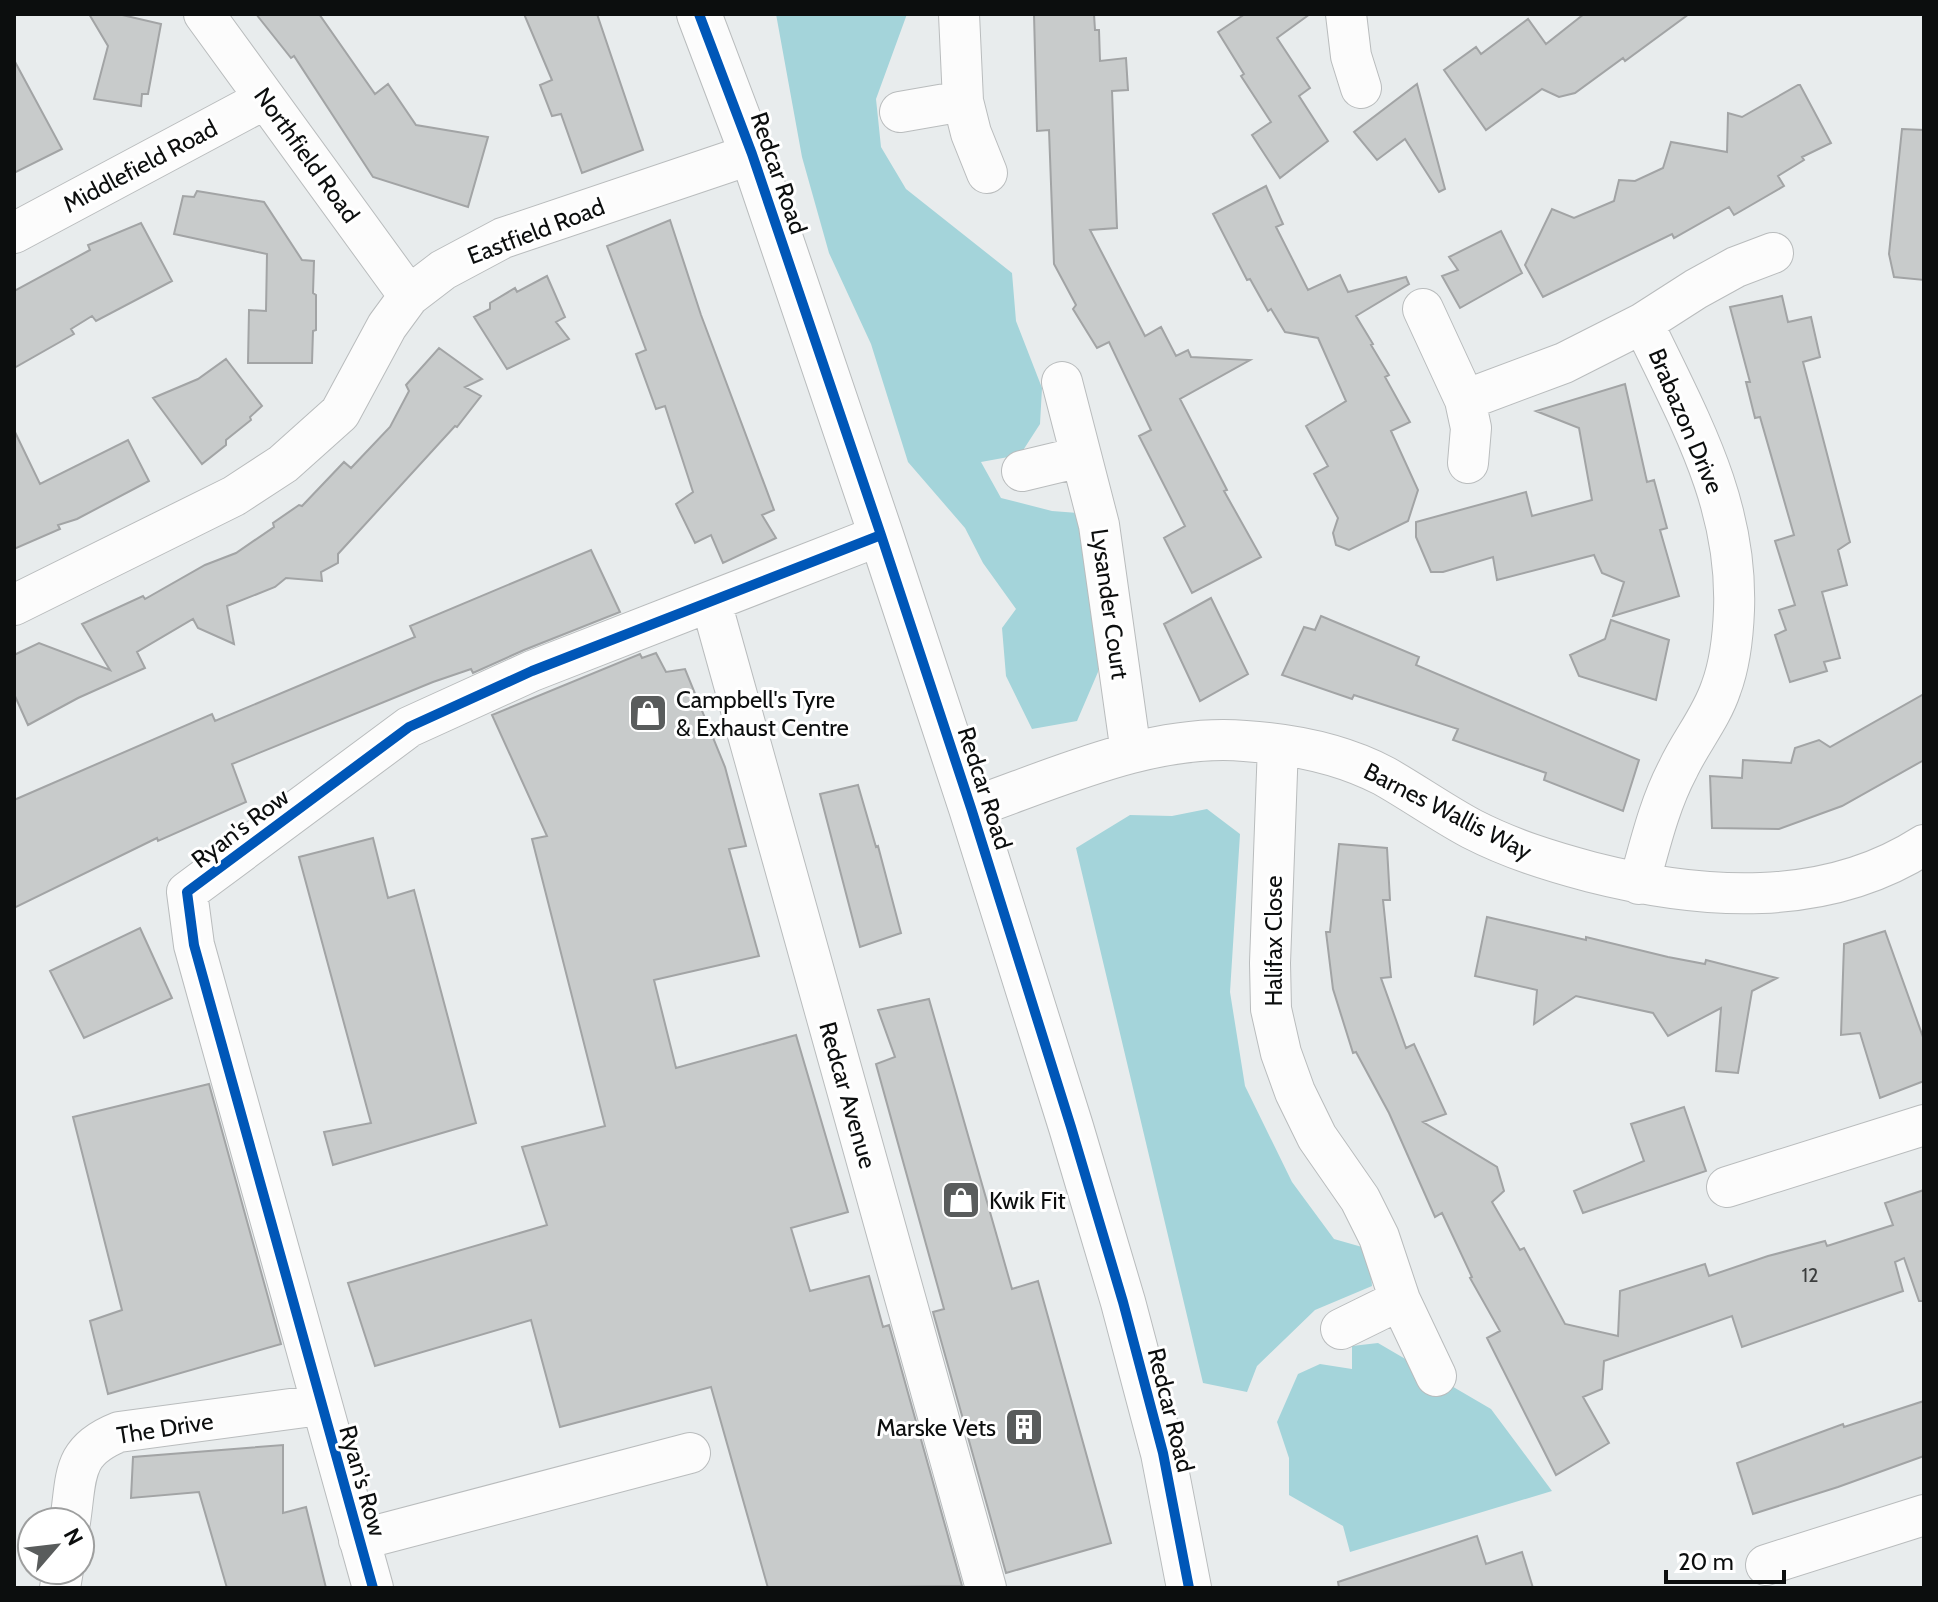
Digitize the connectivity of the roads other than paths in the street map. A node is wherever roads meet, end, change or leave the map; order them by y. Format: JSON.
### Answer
{"nodes":[{"id":1,"x":204,"y":14,"type":"edge"},
{"id":2,"x":699,"y":14,"type":"edge"},
{"id":3,"x":959,"y":14,"type":"edge"},
{"id":4,"x":1346,"y":14,"type":"edge"},
{"id":5,"x":1361,"y":88,"type":"dead end"},
{"id":6,"x":265,"y":99,"type":"junction"},
{"id":7,"x":963,"y":101,"type":"junction"},
{"id":8,"x":900,"y":112,"type":"dead end"},
{"id":9,"x":752,"y":154,"type":"junction"},
{"id":10,"x":987,"y":173,"type":"dead end"},
{"id":11,"x":14,"y":233,"type":"edge"},
{"id":12,"x":1773,"y":253,"type":"dead end"},
{"id":13,"x":409,"y":296,"type":"junction"},
{"id":14,"x":1423,"y":309,"type":"dead end"},
{"id":15,"x":1643,"y":323,"type":"junction"},
{"id":16,"x":1062,"y":382,"type":"dead end"},
{"id":17,"x":1465,"y":400,"type":"junction"},
{"id":18,"x":1080,"y":457,"type":"junction"},
{"id":19,"x":1468,"y":463,"type":"dead end"},
{"id":20,"x":1022,"y":471,"type":"dead end"},
{"id":21,"x":881,"y":535,"type":"junction"},
{"id":22,"x":711,"y":602,"type":"junction"},
{"id":23,"x":14,"y":605,"type":"edge"},
{"id":24,"x":1278,"y":745,"type":"junction"},
{"id":25,"x":1131,"y":753,"type":"junction"},
{"id":26,"x":971,"y":808,"type":"junction"},
{"id":27,"x":1920,"y":859,"type":"edge"},
{"id":28,"x":1639,"y":884,"type":"junction"},
{"id":29,"x":1924,"y":1125,"type":"edge"},
{"id":30,"x":1727,"y":1187,"type":"dead end"},
{"id":31,"x":1400,"y":1300,"type":"junction"},
{"id":32,"x":1341,"y":1329,"type":"dead end"},
{"id":33,"x":1436,"y":1376,"type":"dead end"},
{"id":34,"x":320,"y":1405,"type":"junction"},
{"id":35,"x":690,"y":1453,"type":"dead end"},
{"id":36,"x":73,"y":1506,"type":"edge"},
{"id":37,"x":1924,"y":1515,"type":"edge"},
{"id":38,"x":359,"y":1540,"type":"junction"},
{"id":39,"x":1766,"y":1565,"type":"dead end"},
{"id":40,"x":373,"y":1588,"type":"edge"},
{"id":41,"x":986,"y":1588,"type":"edge"},
{"id":42,"x":1189,"y":1588,"type":"edge"}],
"edges":[{"from":1,"to":6,"type":"street","name":"Northfield Road"},
{"from":2,"to":9,"type":"street","name":"Redcar Road"},
{"from":3,"to":7,"type":"street"},
{"from":4,"to":5,"type":"street"},
{"from":6,"to":11,"type":"street","name":"Middlefield Road"},
{"from":6,"to":13,"type":"street","name":"Northfield Road"},
{"from":7,"to":8,"type":"street"},
{"from":7,"to":10,"type":"street"},
{"from":9,"to":13,"type":"street","name":"Eastfield Road"},
{"from":9,"to":21,"type":"street","name":"Redcar Road"},
{"from":12,"to":15,"type":"street","name":"Brabazon Drive"},
{"from":13,"to":23,"type":"street","name":"Eastfield Road"},
{"from":14,"to":17,"type":"street"},
{"from":15,"to":17,"type":"street","name":"Brabazon Drive"},
{"from":15,"to":28,"type":"street","name":"Brabazon Drive"},
{"from":16,"to":18,"type":"street","name":"Lysander Court"},
{"from":17,"to":19,"type":"street"},
{"from":18,"to":20,"type":"street"},
{"from":18,"to":25,"type":"street","name":"Lysander Court"},
{"from":21,"to":22,"type":"street","name":"Ryan's Row"},
{"from":21,"to":26,"type":"street","name":"Redcar Road"},
{"from":22,"to":34,"type":"street","name":"Ryan's Row"},
{"from":22,"to":41,"type":"street","name":"Redcar Avenue"},
{"from":24,"to":25,"type":"street","name":"Barnes Wallis Way"},
{"from":24,"to":28,"type":"street","name":"Barnes Wallis Way"},
{"from":24,"to":31,"type":"street","name":"Halifax Close"},
{"from":25,"to":26,"type":"street","name":"Barnes Wallis Way"},
{"from":26,"to":42,"type":"street","name":"Redcar Road"},
{"from":27,"to":28,"type":"street","name":"Barnes Wallis Way"},
{"from":29,"to":30,"type":"street"},
{"from":31,"to":32,"type":"street"},
{"from":31,"to":33,"type":"street","name":"Halifax Close"},
{"from":34,"to":36,"type":"street","name":"The Drive"},
{"from":34,"to":38,"type":"street","name":"Ryan's Row"},
{"from":35,"to":38,"type":"street"},
{"from":37,"to":39,"type":"street"},
{"from":38,"to":40,"type":"street","name":"Ryan's Row"}]}
